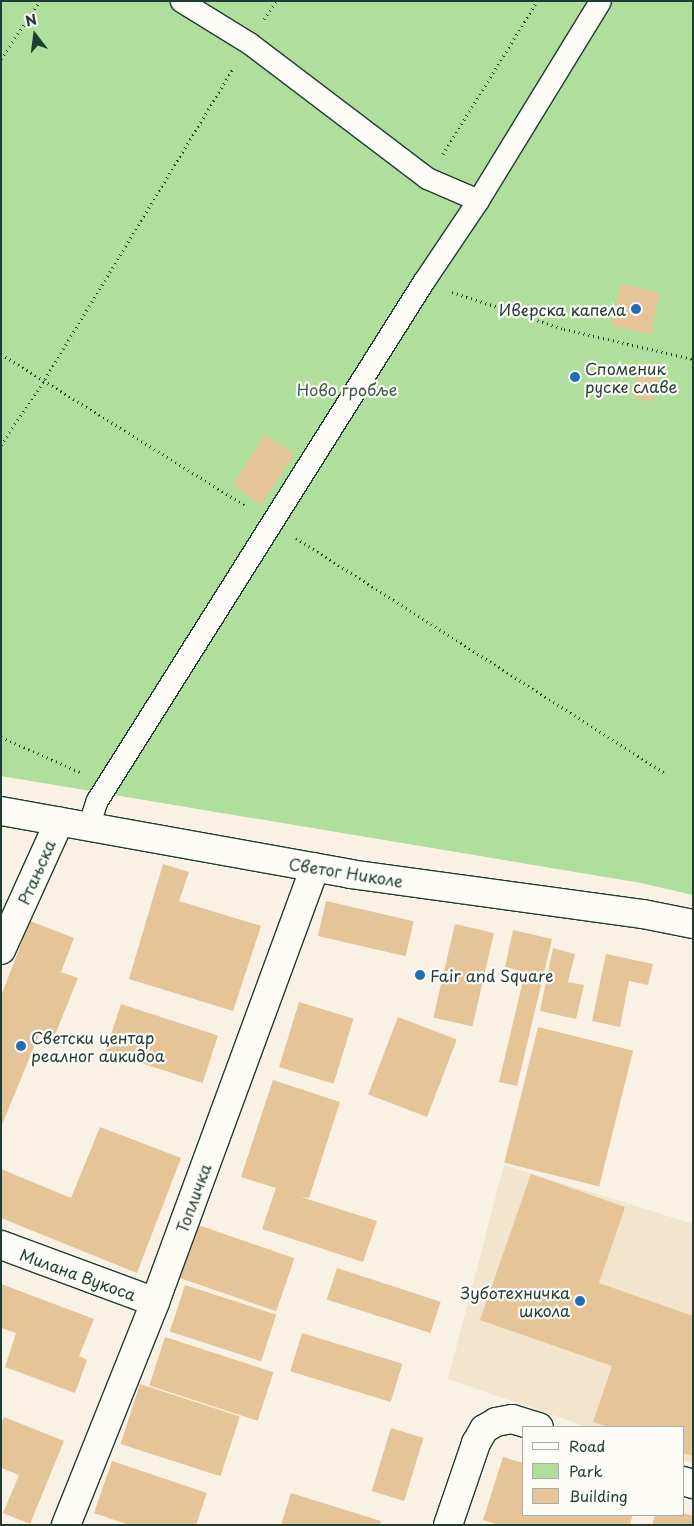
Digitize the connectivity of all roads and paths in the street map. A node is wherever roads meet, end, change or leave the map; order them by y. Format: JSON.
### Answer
{"nodes":[{"id":1,"x":40,"y":1,"type":"edge"},
{"id":2,"x":180,"y":1,"type":"edge"},
{"id":3,"x":537,"y":1,"type":"edge"},
{"id":4,"x":600,"y":1,"type":"edge"},
{"id":5,"x":248,"y":43,"type":"junction"},
{"id":6,"x":1,"y":59,"type":"edge"},
{"id":7,"x":427,"y":178,"type":"junction"},
{"id":8,"x":478,"y":200,"type":"junction"},
{"id":9,"x":423,"y":282,"type":"junction"},
{"id":10,"x":1,"y":354,"type":"edge"},
{"id":11,"x":693,"y":359,"type":"edge"},
{"id":12,"x":45,"y":379,"type":"junction"},
{"id":13,"x":1,"y":445,"type":"edge"},
{"id":14,"x":272,"y":523,"type":"junction"},
{"id":15,"x":1,"y":736,"type":"edge"},
{"id":16,"x":664,"y":772,"type":"dead end"},
{"id":17,"x":107,"y":784,"type":"junction"},
{"id":18,"x":1,"y":811,"type":"edge"},
{"id":19,"x":59,"y":822,"type":"junction"},
{"id":20,"x":88,"y":827,"type":"junction"},
{"id":21,"x":315,"y":868,"type":"junction"},
{"id":22,"x":693,"y":924,"type":"edge"},
{"id":23,"x":1,"y":950,"type":"edge"},
{"id":24,"x":1,"y":1245,"type":"edge"},
{"id":25,"x":155,"y":1302,"type":"junction"},
{"id":26,"x":536,"y":1426,"type":"edge"},
{"id":27,"x":66,"y":1525,"type":"edge"},
{"id":28,"x":448,"y":1525,"type":"edge"}],
"edges":[{"from":1,"to":6,"type":"path"},
{"from":2,"to":5,"type":"lane"},
{"from":3,"to":7,"type":"path"},
{"from":4,"to":8,"type":"lane"},
{"from":5,"to":7,"type":"lane"},
{"from":5,"to":12,"type":"path"},
{"from":7,"to":8,"type":"lane"},
{"from":8,"to":9,"type":"lane"},
{"from":9,"to":11,"type":"path"},
{"from":9,"to":14,"type":"lane"},
{"from":10,"to":12,"type":"path"},
{"from":12,"to":13,"type":"path"},
{"from":12,"to":14,"type":"path"},
{"from":14,"to":16,"type":"path"},
{"from":14,"to":17,"type":"lane"},
{"from":15,"to":17,"type":"path"},
{"from":17,"to":20,"type":"lane"},
{"from":18,"to":19,"type":"street","name":"Светог Николе"},
{"from":19,"to":20,"type":"street","name":"Светог Николе"},
{"from":19,"to":23,"type":"street","name":"Ртањска"},
{"from":20,"to":21,"type":"street","name":"Светог Николе"},
{"from":21,"to":22,"type":"street","name":"Светог Николе"},
{"from":21,"to":25,"type":"street","name":"Топличка"},
{"from":24,"to":25,"type":"street","name":"Милана Вукоса"},
{"from":25,"to":27,"type":"street","name":"Топличка"},
{"from":26,"to":28,"type":"street"}]}
